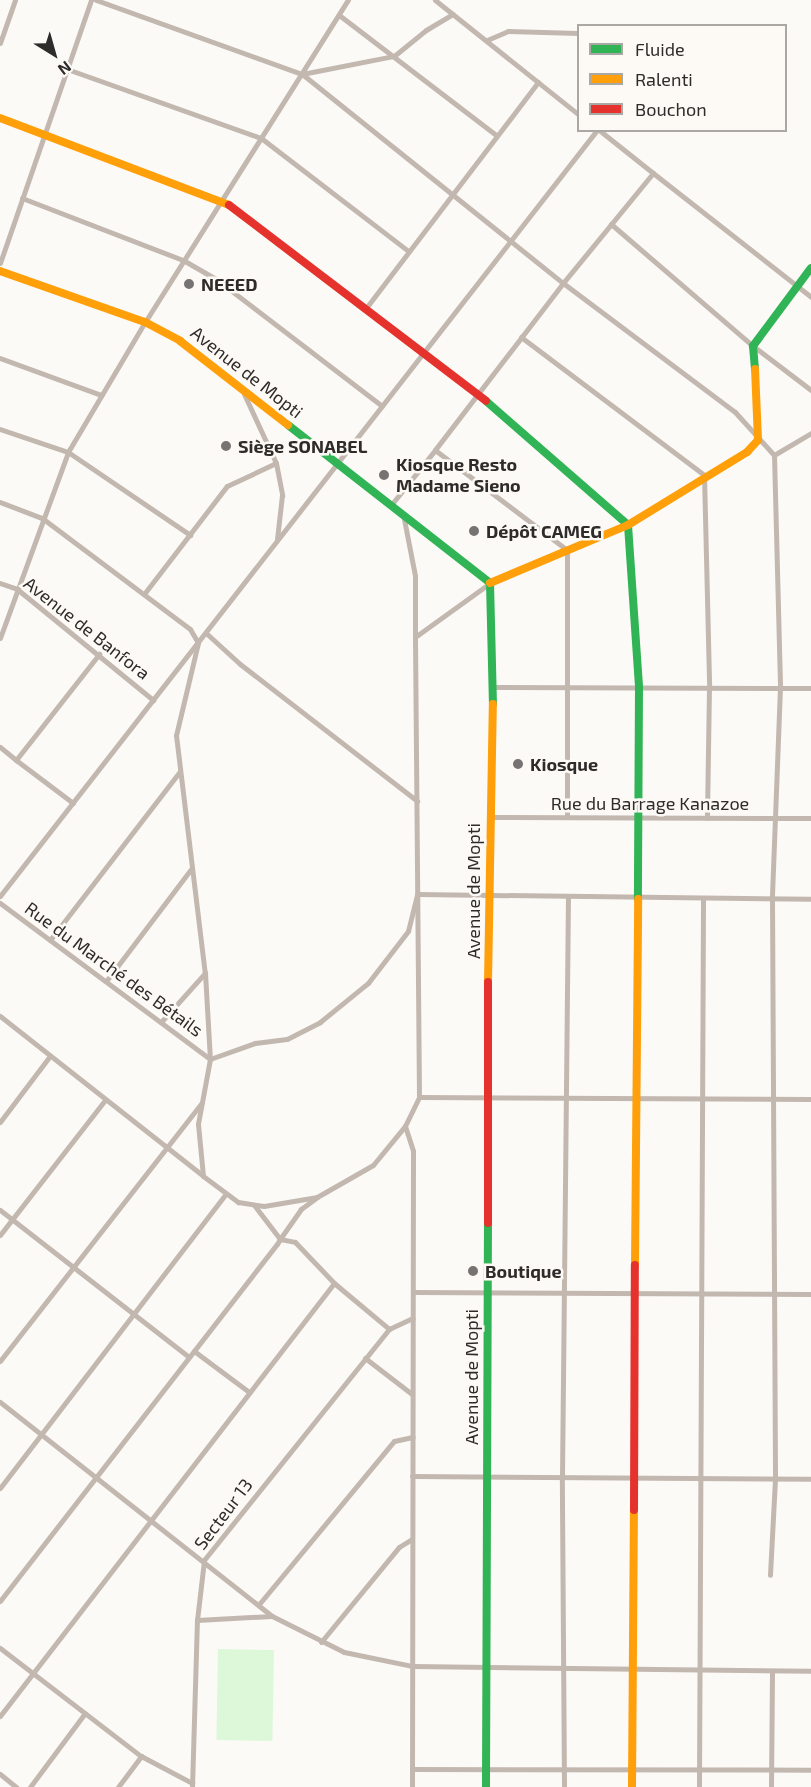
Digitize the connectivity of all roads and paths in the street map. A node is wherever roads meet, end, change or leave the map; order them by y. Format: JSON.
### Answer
{"nodes":[{"id":1,"x":15,"y":0,"type":"edge"},
{"id":2,"x":94,"y":0,"type":"edge"},
{"id":3,"x":348,"y":0,"type":"edge"},
{"id":4,"x":435,"y":0,"type":"edge"},
{"id":5,"x":453,"y":14,"type":"junction"},
{"id":6,"x":339,"y":15,"type":"junction"},
{"id":7,"x":577,"y":33,"type":"edge"},
{"id":8,"x":487,"y":40,"type":"junction"},
{"id":9,"x":0,"y":43,"type":"edge"},
{"id":10,"x":394,"y":56,"type":"junction"},
{"id":11,"x":67,"y":69,"type":"junction"},
{"id":12,"x":302,"y":74,"type":"junction"},
{"id":13,"x":538,"y":82,"type":"junction"},
{"id":14,"x":577,"y":112,"type":"edge"},
{"id":15,"x":0,"y":118,"type":"edge"},
{"id":16,"x":596,"y":132,"type":"edge"},
{"id":17,"x":601,"y":132,"type":"edge"},
{"id":18,"x":45,"y":134,"type":"junction"},
{"id":19,"x":496,"y":135,"type":"junction"},
{"id":20,"x":261,"y":138,"type":"junction"},
{"id":21,"x":653,"y":173,"type":"junction"},
{"id":22,"x":452,"y":191,"type":"junction"},
{"id":23,"x":22,"y":198,"type":"junction"},
{"id":24,"x":221,"y":199,"type":"junction"},
{"id":25,"x":611,"y":224,"type":"junction"},
{"id":26,"x":512,"y":240,"type":"junction"},
{"id":27,"x":408,"y":251,"type":"junction"},
{"id":28,"x":183,"y":260,"type":"junction"},
{"id":29,"x":0,"y":262,"type":"edge"},
{"id":30,"x":811,"y":268,"type":"edge"},
{"id":31,"x":0,"y":272,"type":"edge"},
{"id":32,"x":563,"y":283,"type":"junction"},
{"id":33,"x":797,"y":287,"type":"junction"},
{"id":34,"x":811,"y":297,"type":"edge"},
{"id":35,"x":366,"y":308,"type":"junction"},
{"id":36,"x":144,"y":322,"type":"junction"},
{"id":37,"x":521,"y":337,"type":"junction"},
{"id":38,"x":753,"y":346,"type":"junction"},
{"id":39,"x":425,"y":352,"type":"junction"},
{"id":40,"x":0,"y":358,"type":"edge"},
{"id":41,"x":242,"y":389,"type":"junction"},
{"id":42,"x":811,"y":390,"type":"edge"},
{"id":43,"x":477,"y":393,"type":"junction"},
{"id":44,"x":101,"y":395,"type":"junction"},
{"id":45,"x":382,"y":406,"type":"junction"},
{"id":46,"x":0,"y":429,"type":"edge"},
{"id":47,"x":811,"y":433,"type":"edge"},
{"id":48,"x":758,"y":440,"type":"junction"},
{"id":49,"x":435,"y":450,"type":"junction"},
{"id":50,"x":68,"y":452,"type":"junction"},
{"id":51,"x":774,"y":455,"type":"junction"},
{"id":52,"x":276,"y":463,"type":"junction"},
{"id":53,"x":338,"y":464,"type":"junction"},
{"id":54,"x":704,"y":475,"type":"junction"},
{"id":55,"x":0,"y":502,"type":"edge"},
{"id":56,"x":391,"y":505,"type":"junction"},
{"id":57,"x":403,"y":514,"type":"junction"},
{"id":58,"x":42,"y":518,"type":"junction"},
{"id":59,"x":628,"y":525,"type":"junction"},
{"id":60,"x":190,"y":535,"type":"junction"},
{"id":61,"x":275,"y":543,"type":"junction"},
{"id":62,"x":567,"y":550,"type":"junction"},
{"id":63,"x":0,"y":583,"type":"edge"},
{"id":64,"x":490,"y":583,"type":"junction"},
{"id":65,"x":16,"y":589,"type":"junction"},
{"id":66,"x":144,"y":594,"type":"junction"},
{"id":67,"x":206,"y":633,"type":"junction"},
{"id":68,"x":0,"y":638,"type":"edge"},
{"id":69,"x":416,"y":638,"type":"junction"},
{"id":70,"x":198,"y":643,"type":"junction"},
{"id":71,"x":99,"y":654,"type":"junction"},
{"id":72,"x":569,"y":686,"type":"junction"},
{"id":73,"x":494,"y":687,"type":"junction"},
{"id":74,"x":639,"y":687,"type":"junction"},
{"id":75,"x":709,"y":687,"type":"junction"},
{"id":76,"x":780,"y":687,"type":"junction"},
{"id":77,"x":811,"y":688,"type":"edge"},
{"id":78,"x":153,"y":700,"type":"junction"},
{"id":79,"x":0,"y":747,"type":"edge"},
{"id":80,"x":16,"y":760,"type":"junction"},
{"id":81,"x":180,"y":771,"type":"junction"},
{"id":82,"x":417,"y":801,"type":"junction"},
{"id":83,"x":73,"y":803,"type":"junction"},
{"id":84,"x":489,"y":817,"type":"junction"},
{"id":85,"x":567,"y":817,"type":"junction"},
{"id":86,"x":639,"y":818,"type":"junction"},
{"id":87,"x":707,"y":818,"type":"junction"},
{"id":88,"x":774,"y":818,"type":"junction"},
{"id":89,"x":811,"y":818,"type":"edge"},
{"id":90,"x":191,"y":869,"type":"junction"},
{"id":91,"x":417,"y":894,"type":"junction"},
{"id":92,"x":0,"y":896,"type":"edge"},
{"id":93,"x":489,"y":896,"type":"junction"},
{"id":94,"x":568,"y":896,"type":"junction"},
{"id":95,"x":638,"y":898,"type":"junction"},
{"id":96,"x":704,"y":898,"type":"junction"},
{"id":97,"x":772,"y":899,"type":"junction"},
{"id":98,"x":811,"y":899,"type":"edge"},
{"id":99,"x":0,"y":903,"type":"edge"},
{"id":100,"x":50,"y":940,"type":"junction"},
{"id":101,"x":205,"y":973,"type":"junction"},
{"id":102,"x":107,"y":980,"type":"junction"},
{"id":103,"x":0,"y":1016,"type":"edge"},
{"id":104,"x":161,"y":1022,"type":"junction"},
{"id":105,"x":50,"y":1056,"type":"junction"},
{"id":106,"x":210,"y":1059,"type":"junction"},
{"id":107,"x":418,"y":1097,"type":"junction"},
{"id":108,"x":488,"y":1097,"type":"junction"},
{"id":109,"x":564,"y":1098,"type":"junction"},
{"id":110,"x":635,"y":1098,"type":"junction"},
{"id":111,"x":703,"y":1098,"type":"junction"},
{"id":112,"x":772,"y":1099,"type":"junction"},
{"id":113,"x":811,"y":1099,"type":"edge"},
{"id":114,"x":105,"y":1100,"type":"junction"},
{"id":115,"x":203,"y":1100,"type":"junction"},
{"id":116,"x":0,"y":1122,"type":"edge"},
{"id":117,"x":405,"y":1126,"type":"junction"},
{"id":118,"x":166,"y":1148,"type":"junction"},
{"id":119,"x":203,"y":1176,"type":"junction"},
{"id":120,"x":226,"y":1194,"type":"junction"},
{"id":121,"x":317,"y":1197,"type":"junction"},
{"id":122,"x":254,"y":1204,"type":"junction"},
{"id":123,"x":0,"y":1210,"type":"edge"},
{"id":124,"x":12,"y":1219,"type":"junction"},
{"id":125,"x":0,"y":1235,"type":"edge"},
{"id":126,"x":280,"y":1239,"type":"junction"},
{"id":127,"x":73,"y":1267,"type":"junction"},
{"id":128,"x":334,"y":1283,"type":"junction"},
{"id":129,"x":413,"y":1292,"type":"junction"},
{"id":130,"x":488,"y":1292,"type":"junction"},
{"id":131,"x":566,"y":1293,"type":"junction"},
{"id":132,"x":635,"y":1293,"type":"junction"},
{"id":133,"x":700,"y":1293,"type":"junction"},
{"id":134,"x":773,"y":1294,"type":"junction"},
{"id":135,"x":811,"y":1294,"type":"edge"},
{"id":136,"x":134,"y":1314,"type":"junction"},
{"id":137,"x":412,"y":1318,"type":"junction"},
{"id":138,"x":389,"y":1329,"type":"junction"},
{"id":139,"x":194,"y":1351,"type":"junction"},
{"id":140,"x":189,"y":1357,"type":"junction"},
{"id":141,"x":365,"y":1358,"type":"junction"},
{"id":142,"x":0,"y":1361,"type":"edge"},
{"id":143,"x":249,"y":1392,"type":"junction"},
{"id":144,"x":412,"y":1394,"type":"junction"},
{"id":145,"x":0,"y":1402,"type":"edge"},
{"id":146,"x":41,"y":1434,"type":"junction"},
{"id":147,"x":413,"y":1437,"type":"junction"},
{"id":148,"x":412,"y":1476,"type":"junction"},
{"id":149,"x":96,"y":1477,"type":"junction"},
{"id":150,"x":487,"y":1477,"type":"junction"},
{"id":151,"x":562,"y":1478,"type":"junction"},
{"id":152,"x":633,"y":1478,"type":"junction"},
{"id":153,"x":701,"y":1478,"type":"junction"},
{"id":154,"x":774,"y":1479,"type":"junction"},
{"id":155,"x":811,"y":1479,"type":"edge"},
{"id":156,"x":0,"y":1488,"type":"edge"},
{"id":157,"x":150,"y":1518,"type":"junction"},
{"id":158,"x":412,"y":1539,"type":"junction"},
{"id":159,"x":204,"y":1560,"type":"junction"},
{"id":160,"x":770,"y":1575,"type":"dead end"},
{"id":161,"x":0,"y":1588,"type":"edge"},
{"id":162,"x":6,"y":1593,"type":"junction"},
{"id":163,"x":0,"y":1601,"type":"edge"},
{"id":164,"x":260,"y":1603,"type":"junction"},
{"id":165,"x":272,"y":1616,"type":"junction"},
{"id":166,"x":197,"y":1620,"type":"junction"},
{"id":167,"x":321,"y":1642,"type":"junction"},
{"id":168,"x":0,"y":1648,"type":"edge"},
{"id":169,"x":411,"y":1666,"type":"junction"},
{"id":170,"x":486,"y":1669,"type":"junction"},
{"id":171,"x":565,"y":1669,"type":"junction"},
{"id":172,"x":634,"y":1670,"type":"junction"},
{"id":173,"x":699,"y":1670,"type":"junction"},
{"id":174,"x":772,"y":1671,"type":"junction"},
{"id":175,"x":811,"y":1671,"type":"edge"},
{"id":176,"x":34,"y":1672,"type":"junction"},
{"id":177,"x":85,"y":1713,"type":"junction"},
{"id":178,"x":0,"y":1716,"type":"edge"},
{"id":179,"x":141,"y":1756,"type":"junction"},
{"id":180,"x":699,"y":1768,"type":"junction"},
{"id":181,"x":770,"y":1768,"type":"junction"},
{"id":182,"x":412,"y":1769,"type":"junction"},
{"id":183,"x":486,"y":1770,"type":"junction"},
{"id":184,"x":564,"y":1770,"type":"junction"},
{"id":185,"x":811,"y":1770,"type":"edge"},
{"id":186,"x":632,"y":1771,"type":"junction"},
{"id":187,"x":0,"y":1774,"type":"edge"},
{"id":188,"x":192,"y":1785,"type":"edge"},
{"id":189,"x":16,"y":1787,"type":"edge"},
{"id":190,"x":30,"y":1787,"type":"edge"},
{"id":191,"x":118,"y":1787,"type":"edge"},
{"id":192,"x":412,"y":1787,"type":"edge"},
{"id":193,"x":486,"y":1787,"type":"edge"},
{"id":194,"x":564,"y":1787,"type":"edge"},
{"id":195,"x":632,"y":1787,"type":"edge"},
{"id":196,"x":699,"y":1787,"type":"edge"},
{"id":197,"x":771,"y":1787,"type":"edge"}],
"edges":[{"from":1,"to":9,"type":"street"},
{"from":2,"to":11,"type":"street"},
{"from":2,"to":12,"type":"street"},
{"from":3,"to":6,"type":"street"},
{"from":4,"to":5,"type":"street"},
{"from":5,"to":8,"type":"street"},
{"from":5,"to":10,"type":"street"},
{"from":6,"to":10,"type":"street"},
{"from":6,"to":12,"type":"street"},
{"from":7,"to":8,"type":"street"},
{"from":8,"to":13,"type":"street"},
{"from":10,"to":12,"type":"street"},
{"from":10,"to":19,"type":"street"},
{"from":11,"to":18,"type":"street"},
{"from":11,"to":20,"type":"street"},
{"from":12,"to":20,"type":"street"},
{"from":12,"to":22,"type":"street"},
{"from":13,"to":14,"type":"street"},
{"from":13,"to":19,"type":"street"},
{"from":15,"to":18,"type":"street"},
{"from":16,"to":26,"type":"street"},
{"from":17,"to":21,"type":"street"},
{"from":18,"to":23,"type":"street"},
{"from":18,"to":24,"type":"street"},
{"from":19,"to":22,"type":"street"},
{"from":20,"to":24,"type":"street"},
{"from":20,"to":27,"type":"street"},
{"from":21,"to":25,"type":"street"},
{"from":21,"to":33,"type":"street"},
{"from":22,"to":26,"type":"street"},
{"from":22,"to":27,"type":"street"},
{"from":23,"to":28,"type":"street"},
{"from":23,"to":29,"type":"street"},
{"from":24,"to":28,"type":"street"},
{"from":24,"to":35,"type":"street"},
{"from":25,"to":32,"type":"street"},
{"from":25,"to":38,"type":"street"},
{"from":26,"to":32,"type":"street"},
{"from":26,"to":39,"type":"street"},
{"from":27,"to":35,"type":"street"},
{"from":28,"to":36,"type":"street"},
{"from":28,"to":45,"type":"street"},
{"from":30,"to":33,"type":"street"},
{"from":31,"to":36,"type":"street","name":"Avenue de Mopti"},
{"from":32,"to":37,"type":"street"},
{"from":32,"to":48,"type":"street"},
{"from":33,"to":34,"type":"street"},
{"from":33,"to":38,"type":"street"},
{"from":35,"to":39,"type":"street"},
{"from":36,"to":41,"type":"street","name":"Avenue de Mopti"},
{"from":36,"to":44,"type":"street"},
{"from":37,"to":43,"type":"street"},
{"from":37,"to":54,"type":"street"},
{"from":38,"to":42,"type":"street"},
{"from":38,"to":48,"type":"street"},
{"from":39,"to":43,"type":"street"},
{"from":39,"to":45,"type":"street"},
{"from":40,"to":44,"type":"street"},
{"from":41,"to":52,"type":"street"},
{"from":41,"to":53,"type":"street","name":"Avenue de Mopti"},
{"from":43,"to":49,"type":"street"},
{"from":43,"to":59,"type":"street"},
{"from":44,"to":50,"type":"street"},
{"from":45,"to":53,"type":"street"},
{"from":46,"to":50,"type":"street"},
{"from":47,"to":51,"type":"street"},
{"from":48,"to":51,"type":"street"},
{"from":48,"to":54,"type":"street"},
{"from":49,"to":56,"type":"street"},
{"from":49,"to":62,"type":"street"},
{"from":50,"to":58,"type":"street"},
{"from":50,"to":60,"type":"street"},
{"from":51,"to":76,"type":"street"},
{"from":52,"to":60,"type":"street"},
{"from":52,"to":61,"type":"street"},
{"from":53,"to":56,"type":"street","name":"Avenue de Mopti"},
{"from":53,"to":61,"type":"street"},
{"from":54,"to":59,"type":"street"},
{"from":54,"to":75,"type":"street"},
{"from":55,"to":58,"type":"street"},
{"from":56,"to":57,"type":"street","name":"Avenue de Mopti"},
{"from":57,"to":64,"type":"street","name":"Avenue de Mopti"},
{"from":57,"to":69,"type":"street"},
{"from":58,"to":65,"type":"street"},
{"from":58,"to":66,"type":"street"},
{"from":59,"to":62,"type":"street"},
{"from":59,"to":74,"type":"street"},
{"from":60,"to":66,"type":"street"},
{"from":61,"to":67,"type":"street"},
{"from":62,"to":64,"type":"street"},
{"from":62,"to":72,"type":"street"},
{"from":63,"to":65,"type":"street","name":"Avenue de Banfora"},
{"from":64,"to":69,"type":"street"},
{"from":64,"to":73,"type":"street","name":"Avenue de Mopti"},
{"from":65,"to":68,"type":"street"},
{"from":65,"to":71,"type":"street","name":"Avenue de Banfora"},
{"from":66,"to":70,"type":"street"},
{"from":67,"to":70,"type":"street"},
{"from":67,"to":82,"type":"street"},
{"from":69,"to":82,"type":"street"},
{"from":70,"to":78,"type":"street"},
{"from":70,"to":81,"type":"street"},
{"from":71,"to":78,"type":"street","name":"Avenue de Banfora"},
{"from":71,"to":80,"type":"street"},
{"from":72,"to":73,"type":"street"},
{"from":72,"to":74,"type":"street"},
{"from":72,"to":85,"type":"street"},
{"from":73,"to":84,"type":"street","name":"Avenue de Mopti"},
{"from":74,"to":75,"type":"street"},
{"from":74,"to":86,"type":"street"},
{"from":75,"to":76,"type":"street"},
{"from":75,"to":87,"type":"street"},
{"from":76,"to":77,"type":"street"},
{"from":76,"to":88,"type":"street"},
{"from":78,"to":83,"type":"street"},
{"from":79,"to":80,"type":"street"},
{"from":80,"to":83,"type":"street"},
{"from":81,"to":90,"type":"street"},
{"from":81,"to":100,"type":"street"},
{"from":82,"to":91,"type":"street"},
{"from":83,"to":92,"type":"street"},
{"from":84,"to":85,"type":"street","name":"Rue du Barrage Kanazoe"},
{"from":84,"to":93,"type":"street","name":"Avenue de Mopti"},
{"from":85,"to":86,"type":"street","name":"Rue du Barrage Kanazoe"},
{"from":86,"to":87,"type":"street","name":"Rue du Barrage Kanazoe"},
{"from":86,"to":95,"type":"street"},
{"from":87,"to":88,"type":"street","name":"Rue du Barrage Kanazoe"},
{"from":88,"to":89,"type":"street","name":"Rue du Barrage Kanazoe"},
{"from":88,"to":97,"type":"street"},
{"from":90,"to":101,"type":"street"},
{"from":90,"to":102,"type":"street"},
{"from":91,"to":93,"type":"street"},
{"from":91,"to":106,"type":"street"},
{"from":91,"to":107,"type":"street"},
{"from":93,"to":94,"type":"street"},
{"from":93,"to":108,"type":"street","name":"Avenue de Mopti"},
{"from":94,"to":95,"type":"street"},
{"from":94,"to":109,"type":"street"},
{"from":95,"to":96,"type":"street"},
{"from":95,"to":110,"type":"street"},
{"from":96,"to":97,"type":"street"},
{"from":96,"to":111,"type":"street"},
{"from":97,"to":98,"type":"street"},
{"from":97,"to":112,"type":"street"},
{"from":99,"to":100,"type":"street","name":"Rue du Marché des Bétails"},
{"from":100,"to":102,"type":"street","name":"Rue du Marché des Bétails"},
{"from":101,"to":104,"type":"street"},
{"from":101,"to":106,"type":"street"},
{"from":102,"to":104,"type":"street","name":"Rue du Marché des Bétails"},
{"from":103,"to":105,"type":"street"},
{"from":104,"to":106,"type":"street","name":"Rue du Marché des Bétails"},
{"from":105,"to":114,"type":"street"},
{"from":105,"to":116,"type":"street"},
{"from":106,"to":115,"type":"street"},
{"from":107,"to":108,"type":"street"},
{"from":107,"to":117,"type":"street"},
{"from":108,"to":109,"type":"street"},
{"from":108,"to":130,"type":"street","name":"Avenue de Mopti"},
{"from":109,"to":110,"type":"street"},
{"from":109,"to":131,"type":"street"},
{"from":110,"to":111,"type":"street"},
{"from":110,"to":132,"type":"street"},
{"from":111,"to":112,"type":"street"},
{"from":111,"to":133,"type":"street"},
{"from":112,"to":113,"type":"street"},
{"from":112,"to":134,"type":"street"},
{"from":114,"to":118,"type":"street"},
{"from":114,"to":124,"type":"street"},
{"from":115,"to":118,"type":"street"},
{"from":115,"to":119,"type":"street"},
{"from":117,"to":121,"type":"street"},
{"from":117,"to":129,"type":"street"},
{"from":118,"to":119,"type":"street"},
{"from":118,"to":127,"type":"street"},
{"from":119,"to":120,"type":"street"},
{"from":120,"to":122,"type":"street"},
{"from":120,"to":136,"type":"street"},
{"from":121,"to":122,"type":"street"},
{"from":121,"to":126,"type":"street"},
{"from":122,"to":126,"type":"street"},
{"from":123,"to":124,"type":"street"},
{"from":124,"to":125,"type":"street"},
{"from":124,"to":127,"type":"street"},
{"from":126,"to":128,"type":"street"},
{"from":126,"to":139,"type":"street"},
{"from":127,"to":136,"type":"street"},
{"from":127,"to":142,"type":"street"},
{"from":128,"to":138,"type":"street"},
{"from":128,"to":143,"type":"street"},
{"from":129,"to":130,"type":"street"},
{"from":129,"to":137,"type":"street"},
{"from":130,"to":131,"type":"street"},
{"from":130,"to":150,"type":"street","name":"Avenue de Mopti"},
{"from":131,"to":132,"type":"street"},
{"from":131,"to":151,"type":"street"},
{"from":132,"to":133,"type":"street"},
{"from":132,"to":152,"type":"street"},
{"from":133,"to":134,"type":"street"},
{"from":133,"to":153,"type":"street"},
{"from":134,"to":135,"type":"street"},
{"from":134,"to":154,"type":"street"},
{"from":136,"to":140,"type":"street"},
{"from":136,"to":146,"type":"street"},
{"from":137,"to":138,"type":"street","name":"Secteur 13"},
{"from":137,"to":144,"type":"street"},
{"from":138,"to":141,"type":"street","name":"Secteur 13"},
{"from":139,"to":140,"type":"street"},
{"from":139,"to":143,"type":"street"},
{"from":140,"to":149,"type":"street"},
{"from":141,"to":144,"type":"street"},
{"from":141,"to":159,"type":"street","name":"Secteur 13"},
{"from":143,"to":157,"type":"street"},
{"from":144,"to":147,"type":"street"},
{"from":145,"to":146,"type":"street"},
{"from":146,"to":149,"type":"street"},
{"from":146,"to":156,"type":"street"},
{"from":147,"to":148,"type":"street"},
{"from":147,"to":164,"type":"street"},
{"from":148,"to":150,"type":"street"},
{"from":148,"to":158,"type":"street"},
{"from":149,"to":157,"type":"street"},
{"from":149,"to":162,"type":"street"},
{"from":150,"to":151,"type":"street"},
{"from":150,"to":170,"type":"street","name":"Avenue de Mopti"},
{"from":151,"to":152,"type":"street"},
{"from":151,"to":171,"type":"street"},
{"from":152,"to":153,"type":"street"},
{"from":152,"to":172,"type":"street"},
{"from":153,"to":154,"type":"street"},
{"from":153,"to":173,"type":"street"},
{"from":154,"to":155,"type":"street"},
{"from":154,"to":160,"type":"street"},
{"from":157,"to":159,"type":"street"},
{"from":157,"to":176,"type":"street"},
{"from":158,"to":167,"type":"street"},
{"from":158,"to":169,"type":"street"},
{"from":159,"to":164,"type":"street"},
{"from":159,"to":166,"type":"street","name":"Secteur 13"},
{"from":161,"to":162,"type":"street"},
{"from":162,"to":163,"type":"street"},
{"from":164,"to":165,"type":"street"},
{"from":165,"to":166,"type":"street"},
{"from":165,"to":167,"type":"street"},
{"from":166,"to":188,"type":"street","name":"Secteur 13"},
{"from":167,"to":169,"type":"street"},
{"from":168,"to":176,"type":"street"},
{"from":169,"to":170,"type":"street"},
{"from":169,"to":182,"type":"street"},
{"from":170,"to":171,"type":"street"},
{"from":170,"to":183,"type":"street","name":"Avenue de Mopti"},
{"from":171,"to":172,"type":"street"},
{"from":171,"to":184,"type":"street"},
{"from":172,"to":173,"type":"street"},
{"from":172,"to":186,"type":"street"},
{"from":173,"to":174,"type":"street"},
{"from":173,"to":180,"type":"street"},
{"from":174,"to":175,"type":"street"},
{"from":174,"to":181,"type":"street"},
{"from":176,"to":177,"type":"street"},
{"from":176,"to":178,"type":"street"},
{"from":177,"to":179,"type":"street"},
{"from":177,"to":190,"type":"street"},
{"from":179,"to":188,"type":"street"},
{"from":179,"to":191,"type":"street"},
{"from":180,"to":181,"type":"street"},
{"from":180,"to":186,"type":"street"},
{"from":180,"to":196,"type":"street"},
{"from":181,"to":185,"type":"street"},
{"from":181,"to":197,"type":"street"},
{"from":182,"to":183,"type":"street"},
{"from":182,"to":192,"type":"street"},
{"from":183,"to":184,"type":"street"},
{"from":183,"to":193,"type":"street","name":"Avenue de Mopti"},
{"from":184,"to":186,"type":"street"},
{"from":184,"to":194,"type":"street"},
{"from":186,"to":195,"type":"street"},
{"from":187,"to":189,"type":"street"}]}
